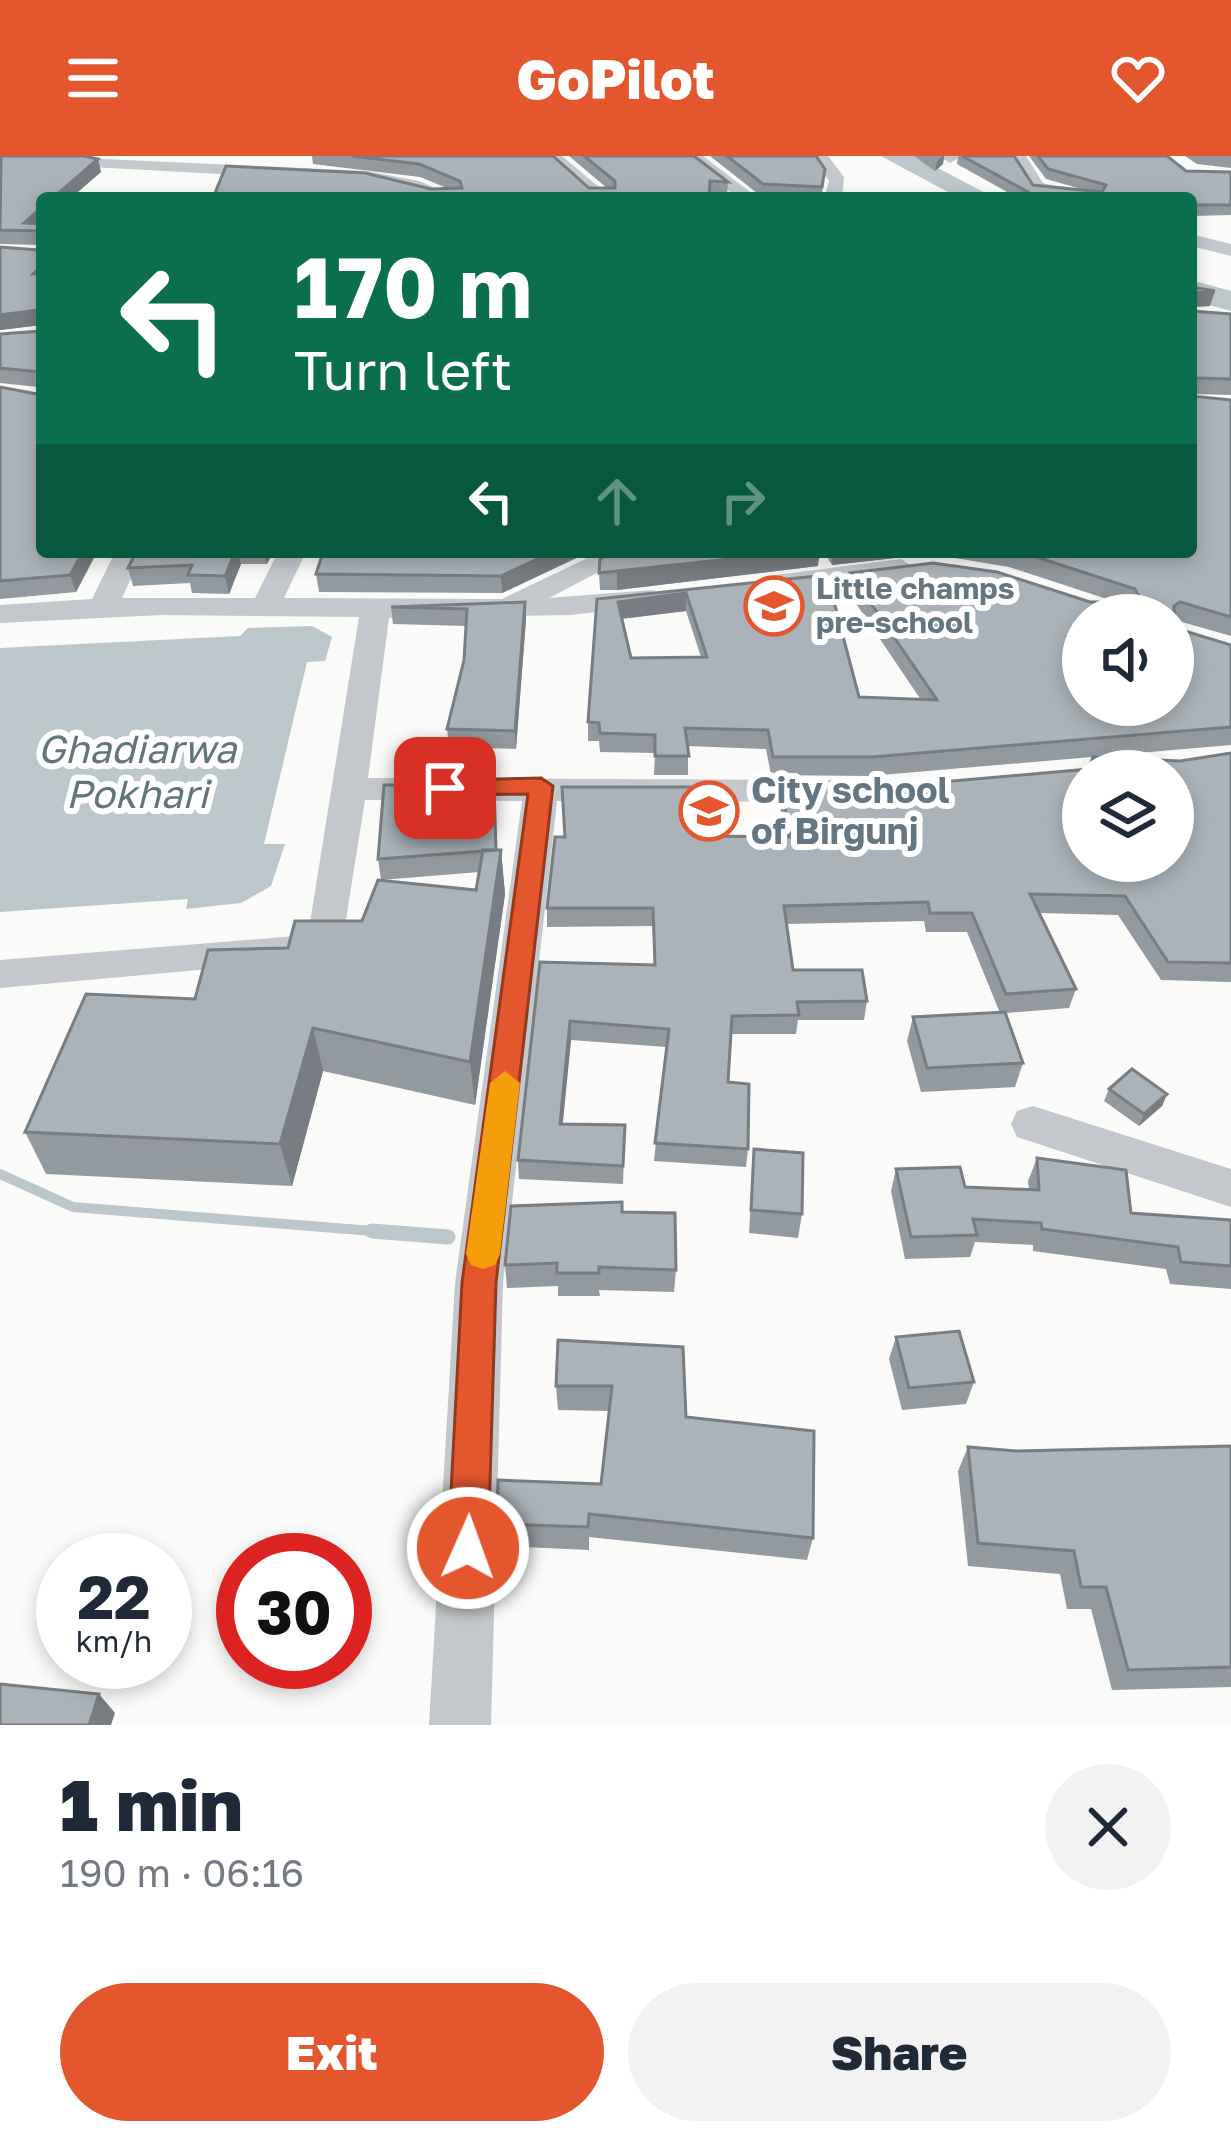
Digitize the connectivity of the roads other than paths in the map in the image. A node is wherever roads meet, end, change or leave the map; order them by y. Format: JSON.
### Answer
{"nodes":[{"id":1,"x":46,"y":156,"type":"edge"},
{"id":2,"x":552,"y":156,"type":"edge"},
{"id":3,"x":692,"y":156,"type":"edge"},
{"id":4,"x":819,"y":156,"type":"edge"},
{"id":5,"x":1018,"y":156,"type":"edge"},
{"id":6,"x":437,"y":192,"type":"edge"},
{"id":7,"x":596,"y":192,"type":"edge"},
{"id":8,"x":741,"y":192,"type":"edge"},
{"id":9,"x":835,"y":192,"type":"edge"},
{"id":10,"x":1062,"y":192,"type":"edge"},
{"id":11,"x":1197,"y":242,"type":"edge"},
{"id":12,"x":1231,"y":250,"type":"edge"},
{"id":13,"x":126,"y":558,"type":"edge"},
{"id":14,"x":289,"y":558,"type":"edge"},
{"id":15,"x":607,"y":558,"type":"edge"},
{"id":16,"x":930,"y":567,"type":"edge"},
{"id":17,"x":754,"y":586,"type":"edge"},
{"id":18,"x":686,"y":594,"type":"edge"},
{"id":19,"x":105,"y":603,"type":"junction"},
{"id":20,"x":266,"y":608,"type":"junction"},
{"id":21,"x":503,"y":608,"type":"junction"},
{"id":22,"x":374,"y":611,"type":"junction"},
{"id":23,"x":0,"y":614,"type":"edge"},
{"id":24,"x":541,"y":786,"type":"junction"},
{"id":25,"x":350,"y":789,"type":"junction"},
{"id":26,"x":869,"y":791,"type":"edge"},
{"id":27,"x":0,"y":974,"type":"edge"},
{"id":28,"x":1033,"y":1124,"type":"dead end"},
{"id":29,"x":1231,"y":1188,"type":"edge"},
{"id":30,"x":460,"y":1725,"type":"edge"}],
"edges":[{"from":1,"to":6,"type":"street"},
{"from":2,"to":7,"type":"street"},
{"from":3,"to":8,"type":"street"},
{"from":4,"to":9,"type":"street"},
{"from":5,"to":10,"type":"street"},
{"from":11,"to":12,"type":"street"},
{"from":13,"to":19,"type":"street"},
{"from":14,"to":20,"type":"street"},
{"from":15,"to":21,"type":"street"},
{"from":16,"to":17,"type":"street"},
{"from":18,"to":21,"type":"street"},
{"from":19,"to":20,"type":"street"},
{"from":19,"to":23,"type":"street"},
{"from":20,"to":22,"type":"street"},
{"from":21,"to":22,"type":"street"},
{"from":22,"to":25,"type":"street"},
{"from":24,"to":25,"type":"street"},
{"from":24,"to":26,"type":"street"},
{"from":24,"to":30,"type":"street"},
{"from":25,"to":27,"type":"street"},
{"from":28,"to":29,"type":"street"}]}
